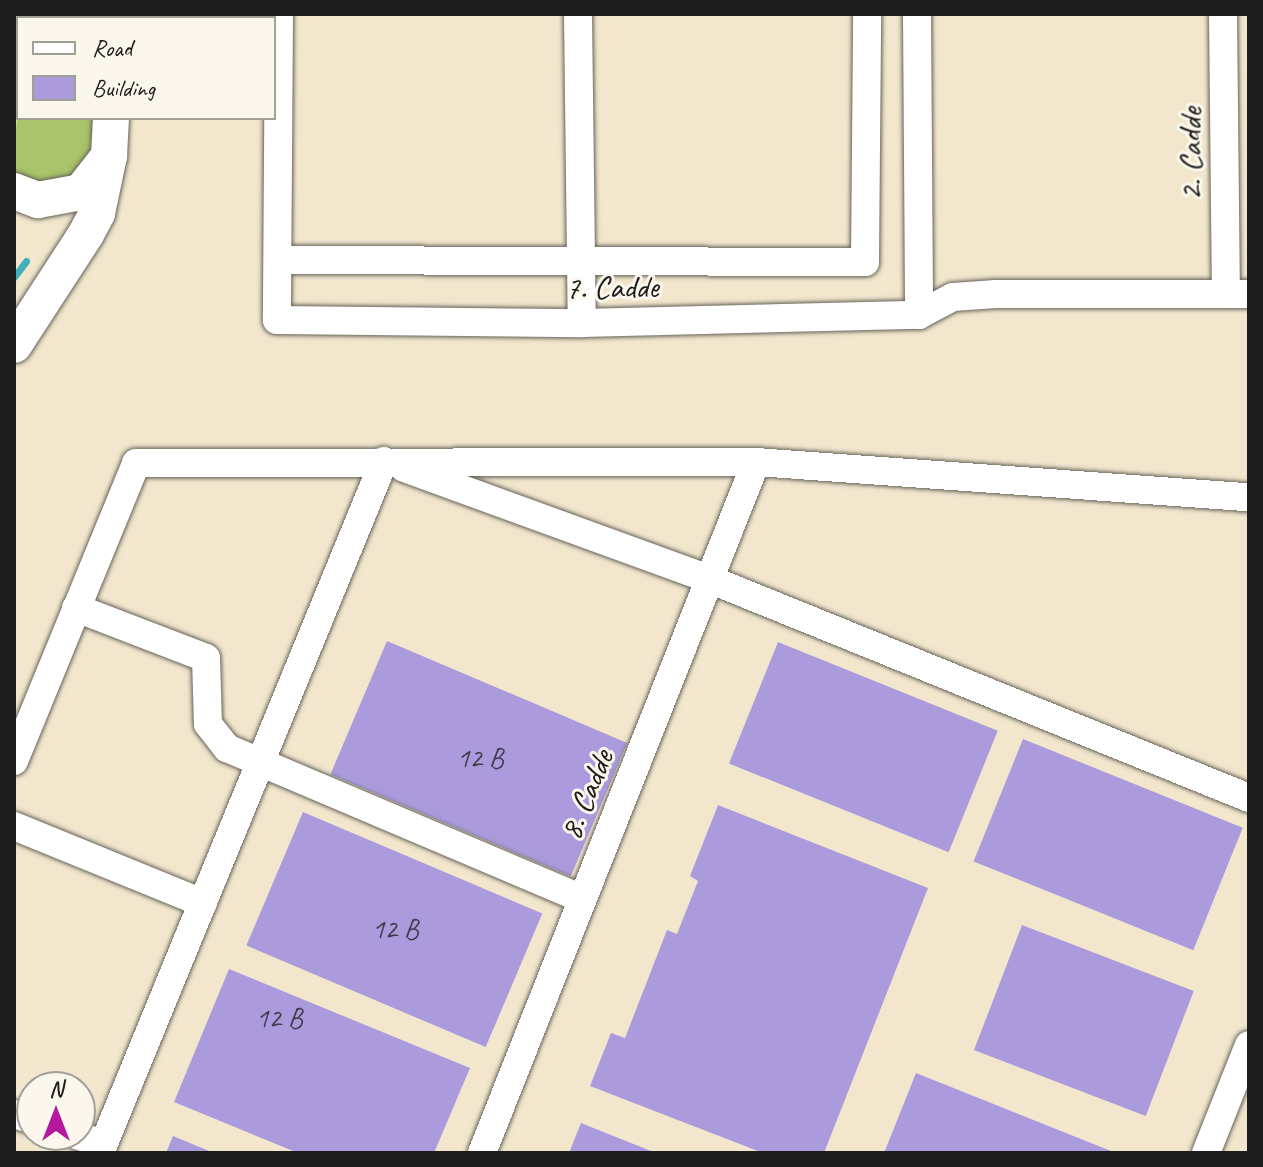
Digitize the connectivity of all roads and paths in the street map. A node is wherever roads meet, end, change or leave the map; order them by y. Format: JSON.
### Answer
{"nodes":[{"id":1,"x":279,"y":14,"type":"edge"},
{"id":2,"x":578,"y":14,"type":"edge"},
{"id":3,"x":867,"y":14,"type":"edge"},
{"id":4,"x":917,"y":14,"type":"edge"},
{"id":5,"x":1223,"y":14,"type":"edge"},
{"id":6,"x":113,"y":131,"type":"edge"},
{"id":7,"x":14,"y":191,"type":"edge"},
{"id":8,"x":581,"y":259,"type":"junction"},
{"id":9,"x":278,"y":260,"type":"junction"},
{"id":10,"x":1237,"y":294,"type":"edge"},
{"id":11,"x":919,"y":315,"type":"junction"},
{"id":12,"x":582,"y":323,"type":"junction"},
{"id":13,"x":14,"y":345,"type":"edge"},
{"id":14,"x":384,"y":461,"type":"junction"},
{"id":15,"x":756,"y":462,"type":"junction"},
{"id":16,"x":1249,"y":497,"type":"edge"},
{"id":17,"x":709,"y":579,"type":"junction"},
{"id":18,"x":76,"y":608,"type":"junction"},
{"id":19,"x":14,"y":761,"type":"edge"},
{"id":20,"x":259,"y":764,"type":"junction"},
{"id":21,"x":1249,"y":798,"type":"edge"},
{"id":22,"x":14,"y":826,"type":"edge"},
{"id":23,"x":582,"y":899,"type":"junction"},
{"id":24,"x":203,"y":903,"type":"junction"},
{"id":25,"x":1249,"y":1045,"type":"edge"},
{"id":26,"x":102,"y":1149,"type":"edge"},
{"id":27,"x":482,"y":1153,"type":"edge"},
{"id":28,"x":1206,"y":1153,"type":"edge"}],
"edges":[{"from":1,"to":9,"type":"street","name":"7. Cadde"},
{"from":2,"to":8,"type":"street"},
{"from":3,"to":8,"type":"street"},
{"from":4,"to":11,"type":"street"},
{"from":5,"to":10,"type":"street","name":"2. Cadde"},
{"from":6,"to":7,"type":"main road"},
{"from":6,"to":13,"type":"main road"},
{"from":8,"to":9,"type":"street"},
{"from":8,"to":12,"type":"street"},
{"from":9,"to":12,"type":"street","name":"7. Cadde"},
{"from":10,"to":11,"type":"street","name":"7. Cadde"},
{"from":11,"to":12,"type":"street","name":"7. Cadde"},
{"from":14,"to":15,"type":"street"},
{"from":14,"to":17,"type":"street"},
{"from":14,"to":18,"type":"street"},
{"from":14,"to":20,"type":"street"},
{"from":15,"to":16,"type":"street"},
{"from":15,"to":17,"type":"street","name":"8. Cadde"},
{"from":17,"to":21,"type":"street"},
{"from":17,"to":23,"type":"street","name":"8. Cadde"},
{"from":18,"to":19,"type":"street"},
{"from":18,"to":20,"type":"street"},
{"from":20,"to":23,"type":"street"},
{"from":20,"to":24,"type":"street"},
{"from":22,"to":24,"type":"street"},
{"from":23,"to":27,"type":"street","name":"8. Cadde"},
{"from":24,"to":26,"type":"street"},
{"from":25,"to":28,"type":"street"}]}
